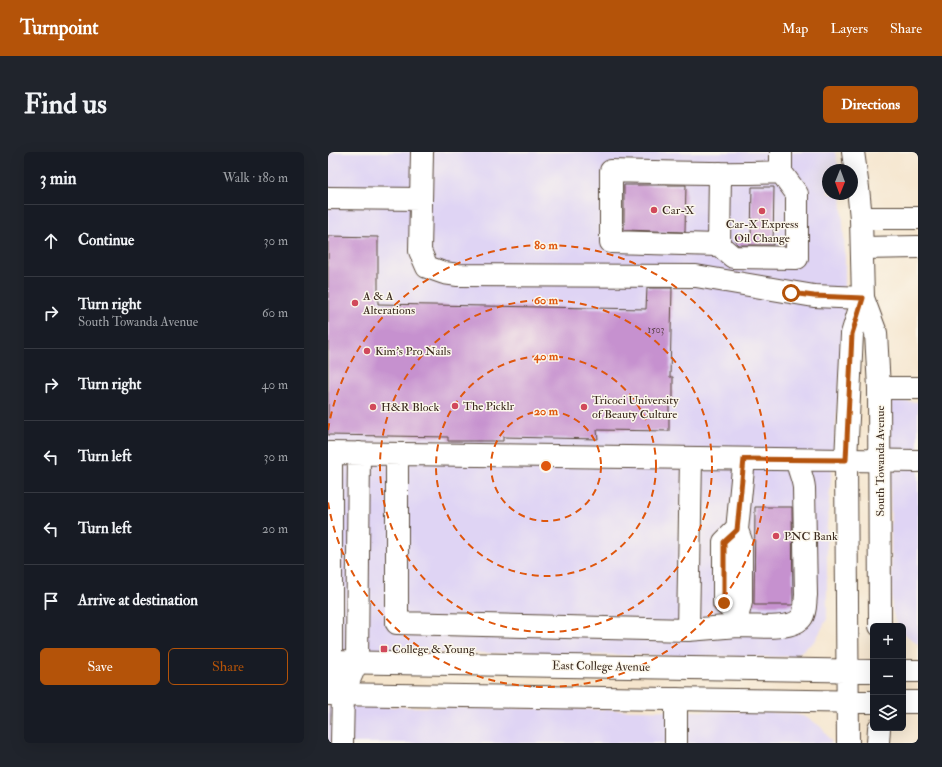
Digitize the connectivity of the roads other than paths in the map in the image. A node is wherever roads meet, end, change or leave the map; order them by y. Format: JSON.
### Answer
{"nodes":[{"id":1,"x":422,"y":152,"type":"edge"},
{"id":2,"x":853,"y":152,"type":"edge"},
{"id":3,"x":781,"y":162,"type":"edge"},
{"id":4,"x":720,"y":173,"type":"junction"},
{"id":5,"x":328,"y":198,"type":"edge"},
{"id":6,"x":421,"y":199,"type":"junction"},
{"id":7,"x":861,"y":218,"type":"junction"},
{"id":8,"x":918,"y":218,"type":"edge"},
{"id":9,"x":718,"y":245,"type":"junction"},
{"id":10,"x":918,"y":247,"type":"edge"},
{"id":11,"x":862,"y":248,"type":"junction"},
{"id":12,"x":863,"y":298,"type":"junction"},
{"id":13,"x":879,"y":388,"type":"junction"},
{"id":14,"x":918,"y":388,"type":"edge"},
{"id":15,"x":330,"y":453,"type":"edge"},
{"id":16,"x":359,"y":453,"type":"junction"},
{"id":17,"x":397,"y":454,"type":"junction"},
{"id":18,"x":691,"y":458,"type":"junction"},
{"id":19,"x":744,"y":459,"type":"junction"},
{"id":20,"x":797,"y":460,"type":"junction"},
{"id":21,"x":846,"y":460,"type":"junction"},
{"id":22,"x":880,"y":461,"type":"junction"},
{"id":23,"x":918,"y":461,"type":"edge"},
{"id":24,"x":331,"y":534,"type":"junction"},
{"id":25,"x":358,"y":534,"type":"junction"},
{"id":26,"x":738,"y":620,"type":"junction"},
{"id":27,"x":880,"y":623,"type":"edge"},
{"id":28,"x":688,"y":630,"type":"junction"},
{"id":29,"x":330,"y":662,"type":"edge"},
{"id":30,"x":357,"y":662,"type":"junction"},
{"id":31,"x":846,"y":670,"type":"junction"},
{"id":32,"x":870,"y":671,"type":"edge"},
{"id":33,"x":906,"y":671,"type":"edge"},
{"id":34,"x":918,"y":671,"type":"edge"},
{"id":35,"x":335,"y":694,"type":"edge"},
{"id":36,"x":676,"y":699,"type":"junction"},
{"id":37,"x":847,"y":701,"type":"junction"},
{"id":38,"x":870,"y":702,"type":"edge"},
{"id":39,"x":906,"y":702,"type":"edge"},
{"id":40,"x":918,"y":702,"type":"edge"},
{"id":41,"x":879,"y":731,"type":"edge"},
{"id":42,"x":342,"y":743,"type":"edge"},
{"id":43,"x":676,"y":743,"type":"edge"},
{"id":44,"x":848,"y":743,"type":"edge"},
{"id":45,"x":878,"y":743,"type":"edge"}],
"edges":[{"from":1,"to":6,"type":"main road"},
{"from":2,"to":7,"type":"main road","name":"South Towanda Avenue"},
{"from":3,"to":4,"type":"main road"},
{"from":3,"to":9,"type":"main road"},
{"from":4,"to":9,"type":"main road"},
{"from":4,"to":9,"type":"main road"},
{"from":5,"to":6,"type":"main road"},
{"from":6,"to":12,"type":"main road"},
{"from":7,"to":8,"type":"main road"},
{"from":7,"to":11,"type":"main road","name":"South Towanda Avenue"},
{"from":10,"to":11,"type":"main road"},
{"from":11,"to":12,"type":"main road","name":"South Towanda Avenue"},
{"from":12,"to":13,"type":"main road","name":"South Towanda Avenue"},
{"from":12,"to":21,"type":"main road","name":"South Towanda Avenue"},
{"from":13,"to":14,"type":"main road"},
{"from":13,"to":22,"type":"main road","name":"South Towanda Avenue"},
{"from":15,"to":16,"type":"main road"},
{"from":15,"to":24,"type":"main road"},
{"from":16,"to":17,"type":"main road"},
{"from":16,"to":25,"type":"main road"},
{"from":17,"to":18,"type":"main road"},
{"from":17,"to":28,"type":"main road"},
{"from":18,"to":19,"type":"main road"},
{"from":18,"to":28,"type":"main road"},
{"from":19,"to":20,"type":"main road"},
{"from":19,"to":26,"type":"main road"},
{"from":20,"to":21,"type":"main road"},
{"from":20,"to":26,"type":"main road"},
{"from":21,"to":22,"type":"main road"},
{"from":21,"to":31,"type":"main road","name":"South Towanda Avenue"},
{"from":22,"to":23,"type":"main road"},
{"from":22,"to":27,"type":"main road","name":"South Towanda Avenue"},
{"from":24,"to":25,"type":"main road"},
{"from":24,"to":29,"type":"main road"},
{"from":25,"to":30,"type":"main road"},
{"from":26,"to":28,"type":"main road"},
{"from":29,"to":30,"type":"main road","name":"East College Avenue"},
{"from":29,"to":35,"type":"main road"},
{"from":30,"to":31,"type":"main road","name":"East College Avenue"},
{"from":30,"to":35,"type":"main road"},
{"from":31,"to":32,"type":"main road","name":"East College Avenue"},
{"from":31,"to":37,"type":"main road","name":"South Towanda Avenue"},
{"from":33,"to":34,"type":"main road"},
{"from":35,"to":36,"type":"main road"},
{"from":35,"to":42,"type":"main road"},
{"from":36,"to":37,"type":"main road"},
{"from":36,"to":43,"type":"main road"},
{"from":37,"to":38,"type":"main road"},
{"from":37,"to":44,"type":"main road","name":"South Towanda Avenue"},
{"from":39,"to":40,"type":"main road"},
{"from":41,"to":45,"type":"main road"}]}
